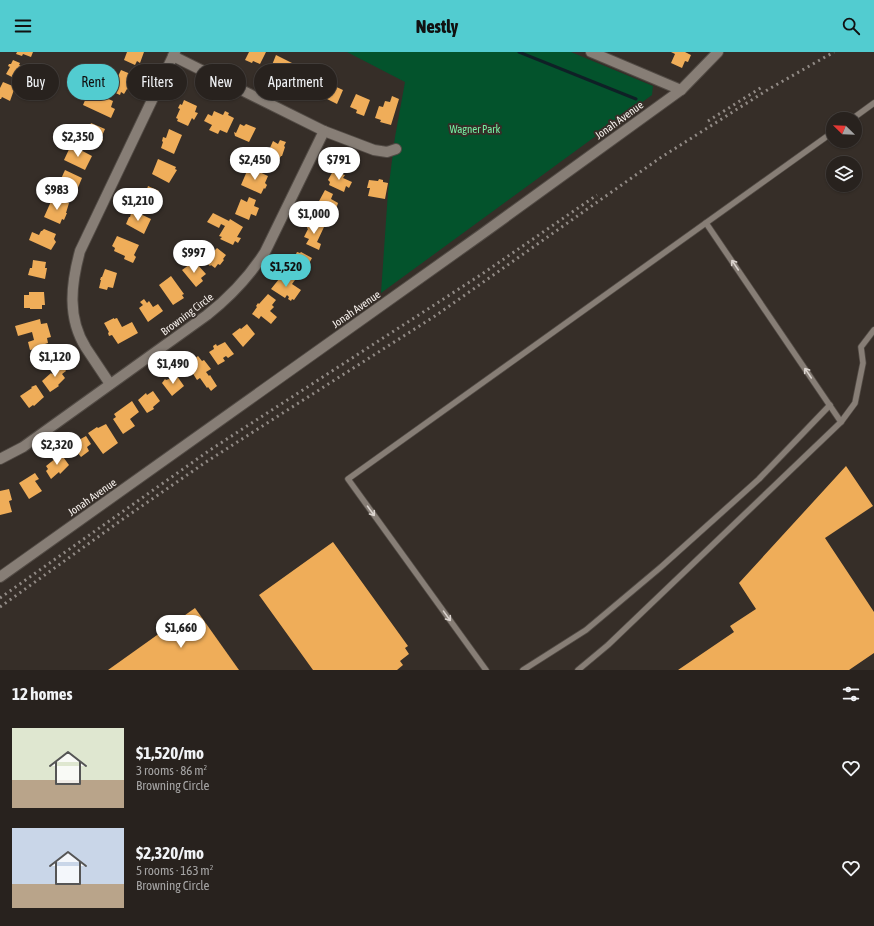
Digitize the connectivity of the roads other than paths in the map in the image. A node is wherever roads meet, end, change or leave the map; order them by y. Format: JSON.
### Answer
{"nodes":[{"id":1,"x":591,"y":52,"type":"edge"},
{"id":2,"x":718,"y":52,"type":"edge"},
{"id":3,"x":174,"y":54,"type":"edge"},
{"id":4,"x":681,"y":90,"type":"junction"},
{"id":5,"x":874,"y":103,"type":"edge"},
{"id":6,"x":862,"y":112,"type":"edge"},
{"id":7,"x":324,"y":131,"type":"junction"},
{"id":8,"x":826,"y":137,"type":"edge"},
{"id":9,"x":396,"y":150,"type":"dead end"},
{"id":10,"x":706,"y":223,"type":"junction"},
{"id":11,"x":874,"y":330,"type":"edge"},
{"id":12,"x":110,"y":384,"type":"junction"},
{"id":13,"x":830,"y":406,"type":"junction"},
{"id":14,"x":841,"y":422,"type":"junction"},
{"id":15,"x":0,"y":459,"type":"edge"},
{"id":16,"x":0,"y":577,"type":"edge"},
{"id":17,"x":486,"y":670,"type":"edge"},
{"id":18,"x":523,"y":670,"type":"edge"},
{"id":19,"x":578,"y":670,"type":"edge"}],
"edges":[{"from":1,"to":4,"type":"street"},
{"from":2,"to":4,"type":"street","name":"Jonah Avenue"},
{"from":3,"to":7,"type":"street"},
{"from":3,"to":12,"type":"street"},
{"from":4,"to":16,"type":"street","name":"Jonah Avenue"},
{"from":5,"to":6,"type":"lane"},
{"from":7,"to":9,"type":"street"},
{"from":7,"to":12,"type":"street","name":"Browning Circle"},
{"from":8,"to":10,"type":"lane"},
{"from":13,"to":10,"type":"lane","one_way":true},
{"from":10,"to":17,"type":"lane","one_way":true},
{"from":11,"to":14,"type":"lane"},
{"from":12,"to":15,"type":"street","name":"Browning Circle"},
{"from":13,"to":14,"type":"lane"},
{"from":13,"to":18,"type":"lane"},
{"from":14,"to":19,"type":"lane"}]}
